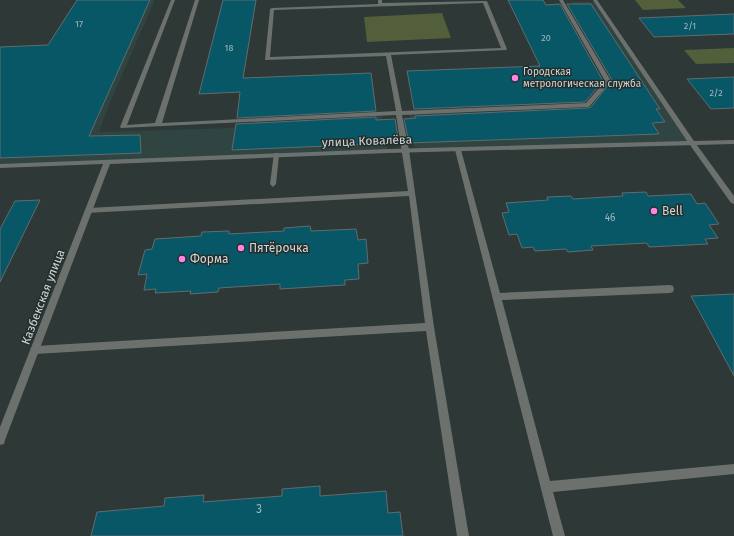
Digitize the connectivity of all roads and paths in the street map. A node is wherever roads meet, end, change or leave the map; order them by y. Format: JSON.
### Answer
{"nodes":[{"id":1,"x":174,"y":0,"type":"edge"},
{"id":2,"x":197,"y":0,"type":"edge"},
{"id":3,"x":560,"y":0,"type":"edge"},
{"id":4,"x":595,"y":0,"type":"edge"},
{"id":5,"x":380,"y":2,"type":"edge"},
{"id":6,"x":388,"y":54,"type":"junction"},
{"id":7,"x":400,"y":112,"type":"junction"},
{"id":8,"x":158,"y":125,"type":"junction"},
{"id":9,"x":734,"y":142,"type":"edge"},
{"id":10,"x":692,"y":143,"type":"junction"},
{"id":11,"x":406,"y":150,"type":"junction"},
{"id":12,"x":458,"y":150,"type":"junction"},
{"id":13,"x":276,"y":155,"type":"junction"},
{"id":14,"x":108,"y":161,"type":"junction"},
{"id":15,"x":0,"y":166,"type":"edge"},
{"id":16,"x":273,"y":184,"type":"dead end"},
{"id":17,"x":412,"y":193,"type":"junction"},
{"id":18,"x":734,"y":201,"type":"edge"},
{"id":19,"x":89,"y":211,"type":"junction"},
{"id":20,"x":670,"y":289,"type":"dead end"},
{"id":21,"x":496,"y":297,"type":"junction"},
{"id":22,"x":430,"y":327,"type":"junction"},
{"id":23,"x":35,"y":350,"type":"junction"},
{"id":24,"x":0,"y":440,"type":"edge"},
{"id":25,"x":734,"y":469,"type":"edge"},
{"id":26,"x":546,"y":487,"type":"junction"},
{"id":27,"x":463,"y":536,"type":"edge"},
{"id":28,"x":559,"y":536,"type":"edge"}],
"edges":[{"from":1,"to":8,"type":"street"},
{"from":2,"to":8,"type":"street"},
{"from":3,"to":7,"type":"street"},
{"from":4,"to":10,"type":"street"},
{"from":5,"to":6,"type":"street"},
{"from":5,"to":6,"type":"street"},
{"from":6,"to":7,"type":"street"},
{"from":7,"to":8,"type":"street"},
{"from":7,"to":11,"type":"street"},
{"from":9,"to":10,"type":"street","name":"улица Ковалёва"},
{"from":10,"to":12,"type":"street","name":"улица Ковалёва"},
{"from":10,"to":18,"type":"street"},
{"from":11,"to":12,"type":"street","name":"улица Ковалёва"},
{"from":11,"to":13,"type":"street","name":"улица Ковалёва"},
{"from":11,"to":17,"type":"street"},
{"from":12,"to":21,"type":"street"},
{"from":13,"to":14,"type":"street","name":"улица Ковалёва"},
{"from":13,"to":16,"type":"street"},
{"from":14,"to":15,"type":"street","name":"улица Ковалёва"},
{"from":14,"to":19,"type":"street","name":"Казбекская улица"},
{"from":17,"to":19,"type":"street"},
{"from":17,"to":22,"type":"street"},
{"from":19,"to":23,"type":"street","name":"Казбекская улица"},
{"from":20,"to":21,"type":"street"},
{"from":21,"to":26,"type":"street"},
{"from":22,"to":23,"type":"street"},
{"from":22,"to":27,"type":"street"},
{"from":23,"to":24,"type":"street","name":"Казбекская улица"},
{"from":25,"to":26,"type":"street"},
{"from":26,"to":28,"type":"street"}]}
